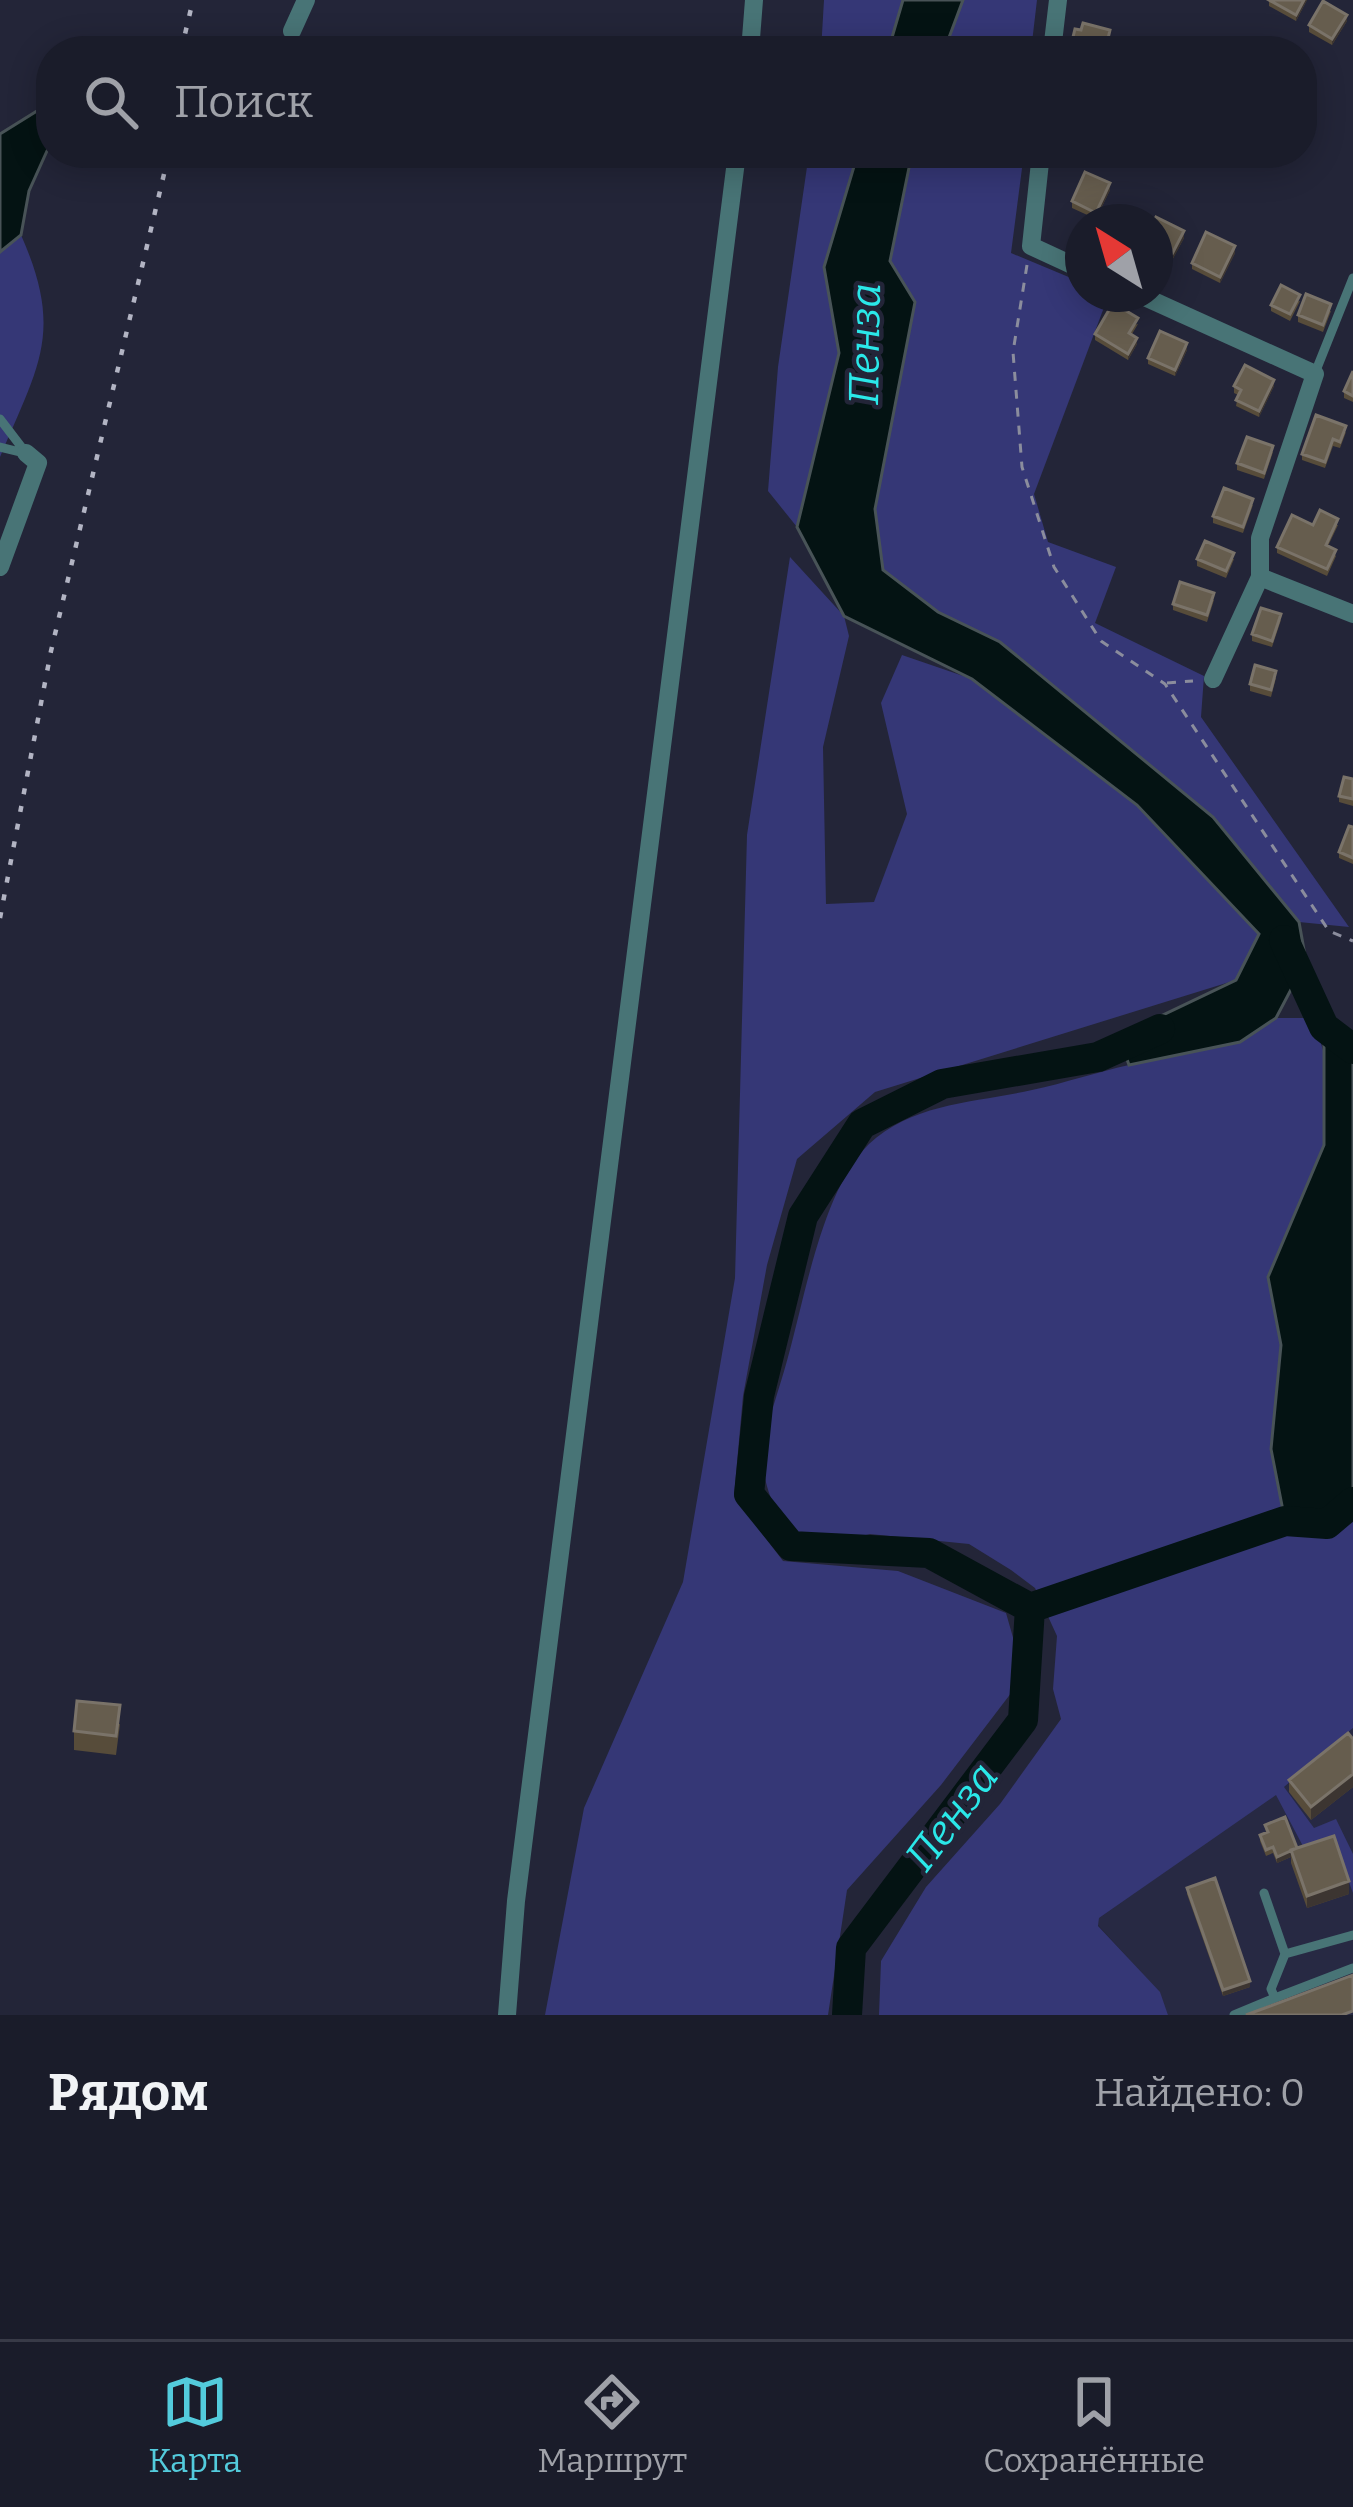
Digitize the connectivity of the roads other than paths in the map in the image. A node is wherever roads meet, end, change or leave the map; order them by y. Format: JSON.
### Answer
{"nodes":[{"id":1,"x":306,"y":0,"type":"edge"},
{"id":2,"x":754,"y":0,"type":"edge"},
{"id":3,"x":1058,"y":0,"type":"edge"},
{"id":4,"x":292,"y":31,"type":"dead end"},
{"id":5,"x":751,"y":36,"type":"edge"},
{"id":6,"x":1054,"y":36,"type":"edge"},
{"id":7,"x":735,"y":168,"type":"edge"},
{"id":8,"x":1039,"y":168,"type":"edge"},
{"id":9,"x":1065,"y":261,"type":"edge"},
{"id":10,"x":1353,"y":278,"type":"edge"},
{"id":11,"x":1173,"y":310,"type":"edge"},
{"id":12,"x":1315,"y":374,"type":"junction"},
{"id":13,"x":0,"y":419,"type":"edge"},
{"id":14,"x":0,"y":447,"type":"edge"},
{"id":15,"x":26,"y":453,"type":"junction"},
{"id":16,"x":0,"y":567,"type":"edge"},
{"id":17,"x":1260,"y":577,"type":"junction"},
{"id":18,"x":1353,"y":614,"type":"edge"},
{"id":19,"x":1214,"y":679,"type":"road end"},
{"id":20,"x":1264,"y":1893,"type":"dead end"},
{"id":21,"x":1353,"y":1935,"type":"edge"},
{"id":22,"x":1285,"y":1954,"type":"junction"},
{"id":23,"x":1353,"y":1968,"type":"edge"},
{"id":24,"x":1275,"y":1998,"type":"junction"},
{"id":25,"x":507,"y":2015,"type":"edge"},
{"id":26,"x":1234,"y":2015,"type":"edge"}],
"edges":[{"from":1,"to":4,"type":"street"},
{"from":2,"to":5,"type":"street"},
{"from":3,"to":6,"type":"street"},
{"from":7,"to":25,"type":"street"},
{"from":8,"to":9,"type":"street"},
{"from":10,"to":12,"type":"lane"},
{"from":11,"to":12,"type":"street"},
{"from":12,"to":17,"type":"street"},
{"from":13,"to":15,"type":"lane"},
{"from":14,"to":15,"type":"lane"},
{"from":15,"to":16,"type":"street"},
{"from":17,"to":18,"type":"street"},
{"from":17,"to":19,"type":"street"},
{"from":20,"to":22,"type":"lane"},
{"from":21,"to":22,"type":"lane"},
{"from":22,"to":24,"type":"lane"},
{"from":23,"to":24,"type":"lane"},
{"from":24,"to":26,"type":"lane"}]}
